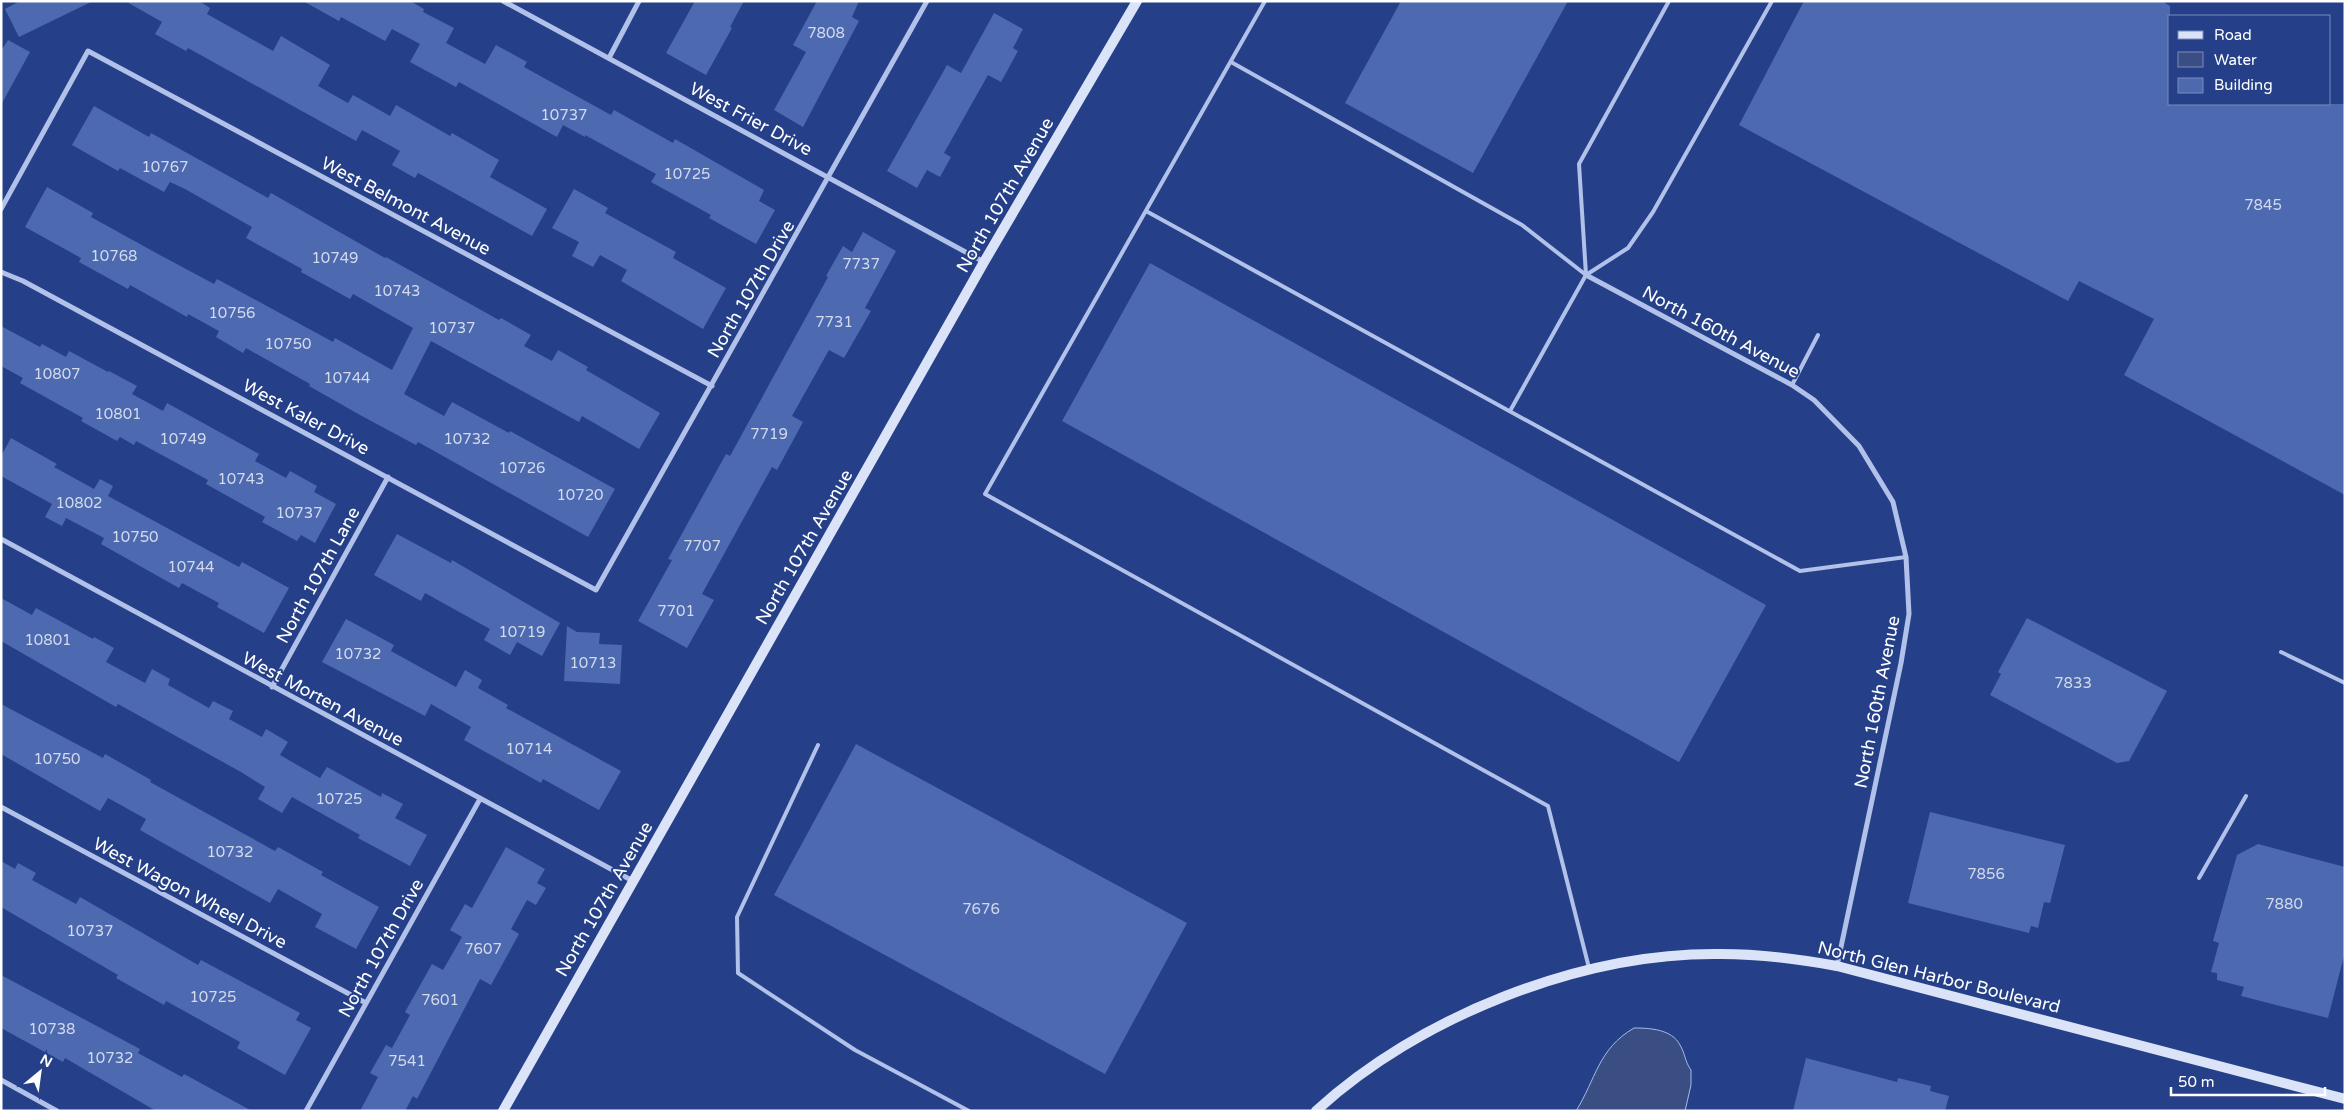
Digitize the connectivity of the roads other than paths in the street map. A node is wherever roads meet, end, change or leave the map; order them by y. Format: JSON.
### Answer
{"nodes":[{"id":1,"x":503,"y":1,"type":"edge"},
{"id":2,"x":639,"y":1,"type":"edge"},
{"id":3,"x":928,"y":1,"type":"edge"},
{"id":4,"x":1137,"y":1,"type":"edge"},
{"id":5,"x":1265,"y":1,"type":"edge"},
{"id":6,"x":1669,"y":1,"type":"edge"},
{"id":7,"x":1772,"y":1,"type":"edge"},
{"id":8,"x":609,"y":58,"type":"junction"},
{"id":9,"x":1231,"y":62,"type":"junction"},
{"id":10,"x":830,"y":178,"type":"junction"},
{"id":11,"x":1,"y":209,"type":"edge"},
{"id":12,"x":1146,"y":211,"type":"junction"},
{"id":13,"x":984,"y":262,"type":"junction"},
{"id":14,"x":1,"y":272,"type":"edge"},
{"id":15,"x":1586,"y":275,"type":"junction"},
{"id":16,"x":1818,"y":335,"type":"dead end"},
{"id":17,"x":1792,"y":385,"type":"junction"},
{"id":18,"x":712,"y":386,"type":"junction"},
{"id":19,"x":1510,"y":411,"type":"junction"},
{"id":20,"x":388,"y":477,"type":"junction"},
{"id":21,"x":1,"y":539,"type":"edge"},
{"id":22,"x":1906,"y":557,"type":"junction"},
{"id":23,"x":596,"y":590,"type":"joint"},
{"id":24,"x":2281,"y":652,"type":"dead end"},
{"id":25,"x":2345,"y":682,"type":"edge"},
{"id":26,"x":272,"y":687,"type":"junction"},
{"id":27,"x":818,"y":745,"type":"dead end"},
{"id":28,"x":2246,"y":796,"type":"dead end"},
{"id":29,"x":480,"y":799,"type":"junction"},
{"id":30,"x":1,"y":807,"type":"edge"},
{"id":31,"x":2200,"y":878,"type":"dead end"},
{"id":32,"x":633,"y":881,"type":"junction"},
{"id":33,"x":1837,"y":966,"type":"junction"},
{"id":34,"x":1589,"y":968,"type":"junction"},
{"id":35,"x":366,"y":1003,"type":"junction"},
{"id":36,"x":1,"y":1080,"type":"edge"},
{"id":37,"x":2345,"y":1099,"type":"edge"},
{"id":38,"x":57,"y":1111,"type":"edge"},
{"id":39,"x":306,"y":1111,"type":"edge"},
{"id":40,"x":503,"y":1111,"type":"edge"},
{"id":41,"x":969,"y":1111,"type":"edge"},
{"id":42,"x":1316,"y":1111,"type":"edge"}],
"edges":[{"from":1,"to":8,"type":"street","name":"West Frier Drive"},
{"from":2,"to":8,"type":"street"},
{"from":3,"to":10,"type":"street","name":"North 107th Drive"},
{"from":4,"to":13,"type":"street","name":"North 107th Avenue"},
{"from":5,"to":9,"type":"lane"},
{"from":6,"to":15,"type":"lane"},
{"from":7,"to":15,"type":"lane"},
{"from":8,"to":10,"type":"street","name":"West Frier Drive"},
{"from":9,"to":12,"type":"lane"},
{"from":9,"to":15,"type":"lane"},
{"from":10,"to":13,"type":"street","name":"West Frier Drive"},
{"from":10,"to":18,"type":"street","name":"North 107th Drive"},
{"from":11,"to":18,"type":"street","name":"West Belmont Avenue"},
{"from":12,"to":19,"type":"lane"},
{"from":12,"to":34,"type":"lane"},
{"from":13,"to":32,"type":"street","name":"North 107th Avenue"},
{"from":14,"to":20,"type":"street","name":"West Kaler Drive"},
{"from":15,"to":17,"type":"street","name":"North 160th Avenue"},
{"from":15,"to":19,"type":"lane"},
{"from":16,"to":17,"type":"lane"},
{"from":17,"to":22,"type":"street","name":"North 160th Avenue"},
{"from":18,"to":23,"type":"street","name":"North 107th Drive"},
{"from":19,"to":22,"type":"lane"},
{"from":20,"to":23,"type":"street","name":"West Kaler Drive"},
{"from":20,"to":26,"type":"street","name":"North 107th Lane"},
{"from":21,"to":26,"type":"street","name":"West Morten Avenue"},
{"from":22,"to":33,"type":"street","name":"North 160th Avenue"},
{"from":24,"to":25,"type":"lane"},
{"from":26,"to":29,"type":"street","name":"West Morten Avenue"},
{"from":27,"to":41,"type":"lane"},
{"from":28,"to":31,"type":"lane"},
{"from":29,"to":32,"type":"street","name":"West Morten Avenue"},
{"from":29,"to":35,"type":"street","name":"North 107th Drive"},
{"from":30,"to":35,"type":"street","name":"West Wagon Wheel Drive"},
{"from":32,"to":40,"type":"street","name":"North 107th Avenue"},
{"from":33,"to":34,"type":"street","name":"North Glen Harbor Boulevard"},
{"from":33,"to":37,"type":"street","name":"North Glen Harbor Boulevard"},
{"from":34,"to":42,"type":"street","name":"North Glen Harbor Boulevard"},
{"from":35,"to":39,"type":"street","name":"North 107th Drive"},
{"from":36,"to":38,"type":"street"}]}
